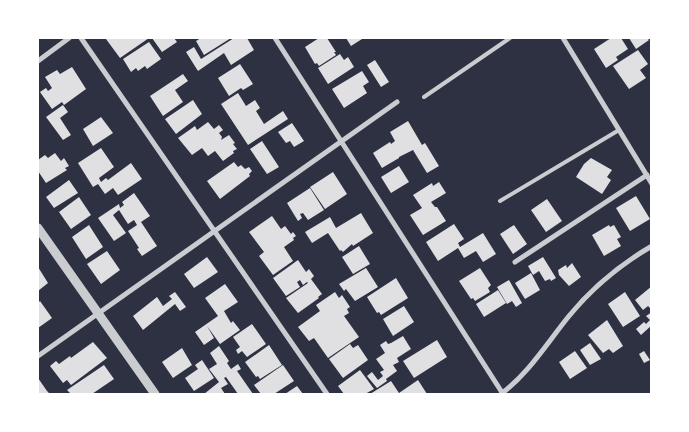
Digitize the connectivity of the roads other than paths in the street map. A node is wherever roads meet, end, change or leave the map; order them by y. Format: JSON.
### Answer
{"nodes":[{"id":1,"x":69,"y":38,"type":"edge"},
{"id":2,"x":81,"y":38,"type":"edge"},
{"id":3,"x":275,"y":38,"type":"edge"},
{"id":4,"x":510,"y":38,"type":"edge"},
{"id":5,"x":563,"y":38,"type":"edge"},
{"id":6,"x":38,"y":60,"type":"edge"},
{"id":7,"x":424,"y":97,"type":"dead end"},
{"id":8,"x":397,"y":102,"type":"dead end"},
{"id":9,"x":619,"y":130,"type":"junction"},
{"id":10,"x":341,"y":141,"type":"junction"},
{"id":11,"x":647,"y":176,"type":"junction"},
{"id":12,"x":652,"y":184,"type":"edge"},
{"id":13,"x":500,"y":201,"type":"dead end"},
{"id":14,"x":38,"y":228,"type":"edge"},
{"id":15,"x":214,"y":231,"type":"junction"},
{"id":16,"x":652,"y":246,"type":"edge"},
{"id":17,"x":515,"y":262,"type":"dead end"},
{"id":18,"x":98,"y":313,"type":"junction"},
{"id":19,"x":38,"y":356,"type":"edge"},
{"id":20,"x":155,"y":394,"type":"edge"},
{"id":21,"x":328,"y":394,"type":"edge"},
{"id":22,"x":502,"y":394,"type":"edge"}],
"edges":[{"from":1,"to":6,"type":"street"},
{"from":2,"to":15,"type":"street"},
{"from":3,"to":10,"type":"street"},
{"from":4,"to":7,"type":"lane"},
{"from":5,"to":9,"type":"street"},
{"from":8,"to":10,"type":"street"},
{"from":9,"to":11,"type":"street"},
{"from":9,"to":13,"type":"lane"},
{"from":10,"to":15,"type":"street"},
{"from":10,"to":22,"type":"street"},
{"from":11,"to":12,"type":"street"},
{"from":11,"to":17,"type":"street"},
{"from":14,"to":18,"type":"street"},
{"from":15,"to":18,"type":"street"},
{"from":15,"to":21,"type":"street"},
{"from":16,"to":22,"type":"street"},
{"from":18,"to":19,"type":"street"},
{"from":18,"to":20,"type":"street"}]}
